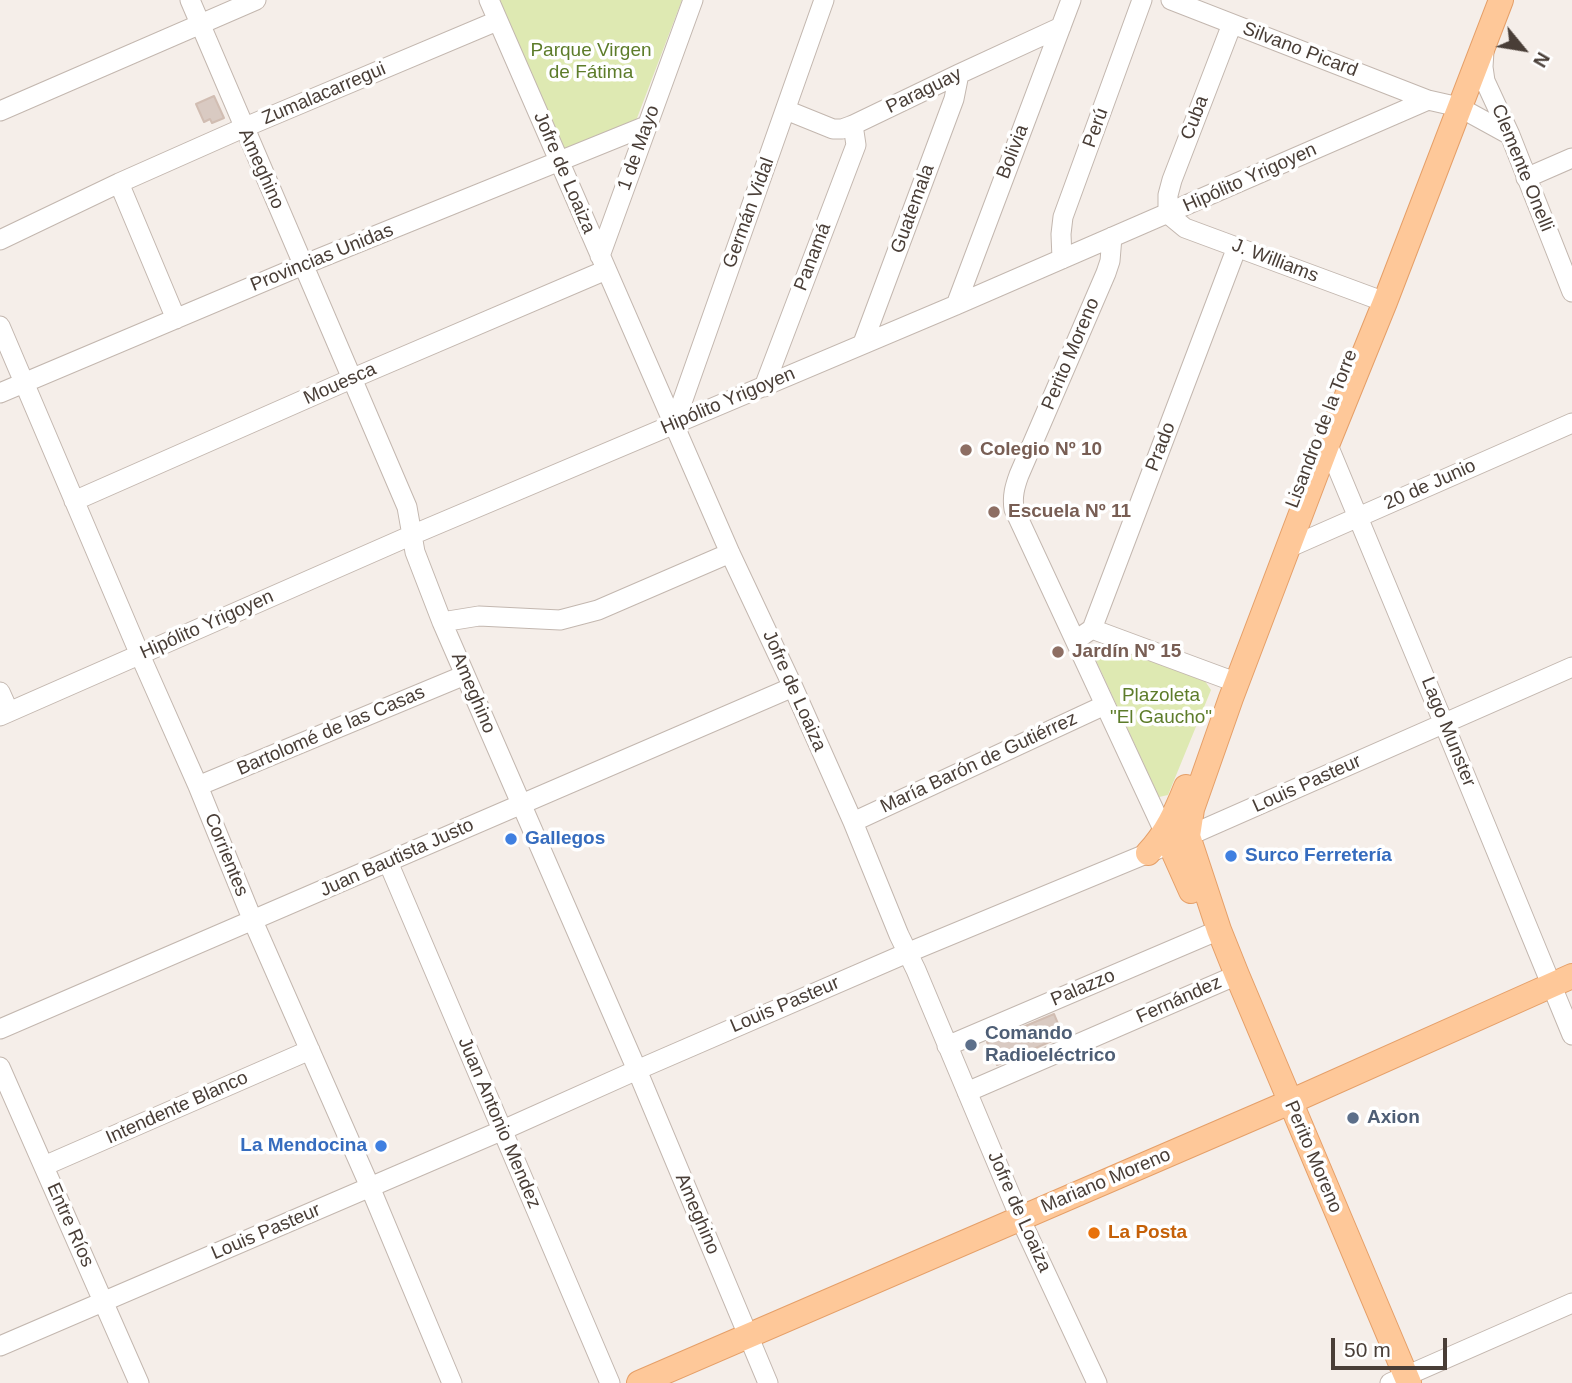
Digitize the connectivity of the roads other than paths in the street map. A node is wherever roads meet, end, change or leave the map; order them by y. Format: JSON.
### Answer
{"nodes":[{"id":1,"x":190,"y":0,"type":"edge"},
{"id":2,"x":256,"y":0,"type":"edge"},
{"id":3,"x":489,"y":0,"type":"edge"},
{"id":4,"x":694,"y":0,"type":"edge"},
{"id":5,"x":824,"y":0,"type":"edge"},
{"id":6,"x":1071,"y":0,"type":"edge"},
{"id":7,"x":1142,"y":0,"type":"edge"},
{"id":8,"x":1171,"y":0,"type":"edge"},
{"id":9,"x":1486,"y":0,"type":"edge"},
{"id":10,"x":1501,"y":0,"type":"edge"},
{"id":11,"x":498,"y":21,"type":"junction"},
{"id":12,"x":200,"y":24,"type":"junction"},
{"id":13,"x":1232,"y":24,"type":"junction"},
{"id":14,"x":1061,"y":27,"type":"junction"},
{"id":15,"x":1484,"y":43,"type":"junction"},
{"id":16,"x":960,"y":74,"type":"junction"},
{"id":17,"x":1445,"y":104,"type":"junction"},
{"id":18,"x":786,"y":110,"type":"junction"},
{"id":19,"x":0,"y":111,"type":"edge"},
{"id":20,"x":853,"y":125,"type":"junction"},
{"id":21,"x":646,"y":126,"type":"junction"},
{"id":22,"x":243,"y":128,"type":"junction"},
{"id":23,"x":1510,"y":135,"type":"junction"},
{"id":24,"x":1572,"y":158,"type":"edge"},
{"id":25,"x":559,"y":161,"type":"junction"},
{"id":26,"x":1526,"y":178,"type":"junction"},
{"id":27,"x":119,"y":183,"type":"junction"},
{"id":28,"x":1168,"y":214,"type":"junction"},
{"id":29,"x":1112,"y":237,"type":"junction"},
{"id":30,"x":0,"y":240,"type":"edge"},
{"id":31,"x":1237,"y":247,"type":"junction"},
{"id":32,"x":1062,"y":259,"type":"junction"},
{"id":33,"x":603,"y":263,"type":"junction"},
{"id":34,"x":303,"y":265,"type":"junction"},
{"id":35,"x":1572,"y":292,"type":"edge"},
{"id":36,"x":1378,"y":300,"type":"junction"},
{"id":37,"x":956,"y":305,"type":"junction"},
{"id":38,"x":176,"y":319,"type":"junction"},
{"id":39,"x":0,"y":327,"type":"edge"},
{"id":40,"x":863,"y":343,"type":"junction"},
{"id":41,"x":351,"y":379,"type":"junction"},
{"id":42,"x":24,"y":383,"type":"junction"},
{"id":43,"x":764,"y":387,"type":"junction"},
{"id":44,"x":0,"y":393,"type":"edge"},
{"id":45,"x":1572,"y":423,"type":"edge"},
{"id":46,"x":674,"y":425,"type":"junction"},
{"id":47,"x":1324,"y":438,"type":"junction"},
{"id":48,"x":74,"y":501,"type":"junction"},
{"id":49,"x":1358,"y":516,"type":"junction"},
{"id":50,"x":412,"y":535,"type":"junction"},
{"id":51,"x":1288,"y":548,"type":"junction"},
{"id":52,"x":730,"y":553,"type":"junction"},
{"id":53,"x":442,"y":622,"type":"junction"},
{"id":54,"x":1084,"y":635,"type":"junction"},
{"id":55,"x":140,"y":655,"type":"junction"},
{"id":56,"x":1572,"y":667,"type":"edge"},
{"id":57,"x":465,"y":675,"type":"junction"},
{"id":58,"x":1227,"y":679,"type":"junction"},
{"id":59,"x":793,"y":687,"type":"junction"},
{"id":60,"x":0,"y":692,"type":"edge"},
{"id":61,"x":1105,"y":705,"type":"junction"},
{"id":62,"x":4,"y":714,"type":"edge"},
{"id":63,"x":1444,"y":724,"type":"junction"},
{"id":64,"x":198,"y":786,"type":"junction"},
{"id":65,"x":521,"y":804,"type":"junction"},
{"id":66,"x":853,"y":822,"type":"junction"},
{"id":67,"x":1168,"y":841,"type":"junction"},
{"id":68,"x":388,"y":863,"type":"junction"},
{"id":69,"x":253,"y":921,"type":"junction"},
{"id":70,"x":1219,"y":930,"type":"junction"},
{"id":71,"x":907,"y":953,"type":"junction"},
{"id":72,"x":1237,"y":975,"type":"junction"},
{"id":73,"x":1562,"y":980,"type":"edge"},
{"id":74,"x":0,"y":1029,"type":"edge"},
{"id":75,"x":1572,"y":1035,"type":"edge"},
{"id":76,"x":947,"y":1046,"type":"junction"},
{"id":77,"x":310,"y":1050,"type":"junction"},
{"id":78,"x":0,"y":1067,"type":"edge"},
{"id":79,"x":637,"y":1070,"type":"junction"},
{"id":80,"x":967,"y":1092,"type":"junction"},
{"id":81,"x":1290,"y":1102,"type":"junction"},
{"id":82,"x":503,"y":1130,"type":"junction"},
{"id":83,"x":44,"y":1166,"type":"junction"},
{"id":84,"x":370,"y":1188,"type":"junction"},
{"id":85,"x":1020,"y":1219,"type":"junction"},
{"id":86,"x":104,"y":1302,"type":"junction"},
{"id":87,"x":1572,"y":1303,"type":"edge"},
{"id":88,"x":748,"y":1335,"type":"junction"},
{"id":89,"x":0,"y":1346,"type":"edge"},
{"id":90,"x":1402,"y":1381,"type":"edge"},
{"id":91,"x":139,"y":1383,"type":"edge"},
{"id":92,"x":452,"y":1383,"type":"edge"},
{"id":93,"x":610,"y":1383,"type":"edge"},
{"id":94,"x":639,"y":1383,"type":"edge"},
{"id":95,"x":768,"y":1383,"type":"edge"},
{"id":96,"x":1097,"y":1383,"type":"edge"}],
"edges":[{"from":1,"to":12,"type":"street","name":"Ameghino"},
{"from":2,"to":12,"type":"street"},
{"from":3,"to":11,"type":"street","name":"Jofre de Loaiza"},
{"from":4,"to":21,"type":"street","name":"1 de Mayo"},
{"from":5,"to":18,"type":"street","name":"Germán Vidal"},
{"from":6,"to":14,"type":"street","name":"Bolivia"},
{"from":7,"to":32,"type":"street","name":"Perú"},
{"from":8,"to":13,"type":"street","name":"Silvano Picard"},
{"from":9,"to":17,"type":"main road","name":"Lisandro de la Torre"},
{"from":10,"to":15,"type":"main road","name":"Lisandro de la Torre"},
{"from":11,"to":22,"type":"street","name":"Zumalacarregui"},
{"from":11,"to":25,"type":"street","name":"Jofre de Loaiza"},
{"from":12,"to":19,"type":"street"},
{"from":12,"to":22,"type":"street","name":"Ameghino"},
{"from":13,"to":17,"type":"street","name":"Silvano Picard"},
{"from":13,"to":28,"type":"street","name":"Cuba"},
{"from":14,"to":16,"type":"street","name":"Paraguay"},
{"from":14,"to":37,"type":"street","name":"Bolivia"},
{"from":15,"to":17,"type":"main road","name":"Lisandro de la Torre"},
{"from":15,"to":23,"type":"street","name":"Clemente Onelli"},
{"from":16,"to":20,"type":"street","name":"Paraguay"},
{"from":16,"to":40,"type":"street","name":"Guatemala"},
{"from":17,"to":23,"type":"street","name":"Silvano Picard"},
{"from":17,"to":28,"type":"street","name":"Hipólito Yrigoyen"},
{"from":17,"to":36,"type":"main road","name":"Lisandro de la Torre"},
{"from":18,"to":20,"type":"street","name":"Paraguay"},
{"from":18,"to":46,"type":"street","name":"Germán Vidal"},
{"from":20,"to":43,"type":"street","name":"Panamá"},
{"from":21,"to":25,"type":"street","name":"Provincias Unidas"},
{"from":21,"to":33,"type":"street","name":"1 de Mayo"},
{"from":22,"to":27,"type":"street","name":"Zumalacarregui"},
{"from":22,"to":34,"type":"street","name":"Ameghino"},
{"from":23,"to":26,"type":"street","name":"Clemente Onelli"},
{"from":24,"to":26,"type":"street"},
{"from":25,"to":33,"type":"street","name":"Jofre de Loaiza"},
{"from":25,"to":34,"type":"street","name":"Provincias Unidas"},
{"from":26,"to":35,"type":"street","name":"Clemente Onelli"},
{"from":27,"to":30,"type":"street","name":"Zumalacarregui"},
{"from":27,"to":38,"type":"street"},
{"from":28,"to":29,"type":"street","name":"Hipólito Yrigoyen"},
{"from":28,"to":31,"type":"street","name":"J. Williams"},
{"from":29,"to":32,"type":"street","name":"Hipólito Yrigoyen"},
{"from":29,"to":54,"type":"street","name":"Perito Moreno"},
{"from":31,"to":36,"type":"street","name":"J. Williams"},
{"from":31,"to":54,"type":"street","name":"Prado"},
{"from":32,"to":37,"type":"street","name":"Hipólito Yrigoyen"},
{"from":33,"to":41,"type":"street","name":"Mouesca"},
{"from":33,"to":46,"type":"street","name":"Jofre de Loaiza"},
{"from":34,"to":38,"type":"street","name":"Provincias Unidas"},
{"from":34,"to":41,"type":"street","name":"Ameghino"},
{"from":36,"to":47,"type":"main road","name":"Lisandro de la Torre"},
{"from":37,"to":40,"type":"street","name":"Hipólito Yrigoyen"},
{"from":38,"to":42,"type":"street","name":"Provincias Unidas"},
{"from":39,"to":42,"type":"street","name":"Corrientes"},
{"from":40,"to":43,"type":"street","name":"Hipólito Yrigoyen"},
{"from":41,"to":48,"type":"street","name":"Mouesca"},
{"from":41,"to":50,"type":"street","name":"Ameghino"},
{"from":42,"to":44,"type":"street","name":"Provincias Unidas"},
{"from":42,"to":48,"type":"street","name":"Corrientes"},
{"from":43,"to":46,"type":"street","name":"Hipólito Yrigoyen"},
{"from":45,"to":49,"type":"street","name":"20 de Junio"},
{"from":46,"to":50,"type":"street","name":"Hipólito Yrigoyen"},
{"from":46,"to":52,"type":"street","name":"Jofre de Loaiza"},
{"from":47,"to":49,"type":"street","name":"Lago Munster"},
{"from":47,"to":51,"type":"main road","name":"Lisandro de la Torre"},
{"from":47,"to":58,"type":"main road","name":"Lisandro de la Torre"},
{"from":48,"to":55,"type":"street","name":"Corrientes"},
{"from":49,"to":51,"type":"street","name":"20 de Junio"},
{"from":49,"to":63,"type":"street","name":"Lago Munster"},
{"from":50,"to":53,"type":"street","name":"Ameghino"},
{"from":50,"to":55,"type":"street","name":"Hipólito Yrigoyen"},
{"from":51,"to":67,"type":"main road","name":"Lisandro de la Torre"},
{"from":52,"to":53,"type":"street"},
{"from":52,"to":59,"type":"street","name":"Jofre de Loaiza"},
{"from":53,"to":57,"type":"street","name":"Ameghino"},
{"from":54,"to":58,"type":"street"},
{"from":54,"to":61,"type":"street","name":"Perito Moreno"},
{"from":55,"to":62,"type":"street","name":"Hipólito Yrigoyen"},
{"from":55,"to":64,"type":"street","name":"Corrientes"},
{"from":56,"to":63,"type":"street","name":"Louis Pasteur"},
{"from":57,"to":64,"type":"street","name":"Bartolomé de las Casas"},
{"from":57,"to":65,"type":"street","name":"Ameghino"},
{"from":58,"to":67,"type":"main road","name":"Lisandro de la Torre"},
{"from":59,"to":65,"type":"street","name":"Juan Bautista Justo"},
{"from":59,"to":66,"type":"street","name":"Jofre de Loaiza"},
{"from":60,"to":62,"type":"street"},
{"from":61,"to":66,"type":"street","name":"María Barón de Gutiérrez"},
{"from":61,"to":67,"type":"street","name":"Perito Moreno"},
{"from":63,"to":67,"type":"street","name":"Louis Pasteur"},
{"from":63,"to":73,"type":"street","name":"Lago Munster"},
{"from":64,"to":69,"type":"street","name":"Corrientes"},
{"from":65,"to":68,"type":"street","name":"Juan Bautista Justo"},
{"from":65,"to":79,"type":"street","name":"Ameghino"},
{"from":66,"to":71,"type":"street","name":"Jofre de Loaiza"},
{"from":67,"to":70,"type":"main road","name":"Perito Moreno"},
{"from":67,"to":71,"type":"street","name":"Louis Pasteur"},
{"from":68,"to":69,"type":"street","name":"Juan Bautista Justo"},
{"from":68,"to":82,"type":"street","name":"Juan Antonio Mendez"},
{"from":69,"to":74,"type":"street","name":"Juan Bautista Justo"},
{"from":69,"to":77,"type":"street","name":"Corrientes"},
{"from":70,"to":72,"type":"main road","name":"Perito Moreno"},
{"from":70,"to":76,"type":"street","name":"Palazzo"},
{"from":71,"to":76,"type":"street","name":"Jofre de Loaiza"},
{"from":71,"to":79,"type":"street","name":"Louis Pasteur"},
{"from":72,"to":80,"type":"street","name":"Fernández"},
{"from":72,"to":81,"type":"main road","name":"Perito Moreno"},
{"from":73,"to":75,"type":"street","name":"Lago Munster"},
{"from":73,"to":81,"type":"main road","name":"Mariano Moreno"},
{"from":76,"to":80,"type":"street","name":"Jofre de Loaiza"},
{"from":77,"to":83,"type":"street","name":"Intendente Blanco"},
{"from":77,"to":84,"type":"street","name":"Corrientes"},
{"from":78,"to":83,"type":"street","name":"Entre Ríos"},
{"from":79,"to":82,"type":"street","name":"Louis Pasteur"},
{"from":79,"to":88,"type":"street","name":"Ameghino"},
{"from":80,"to":85,"type":"street","name":"Jofre de Loaiza"},
{"from":81,"to":85,"type":"main road","name":"Mariano Moreno"},
{"from":81,"to":90,"type":"main road","name":"Perito Moreno"},
{"from":82,"to":84,"type":"street","name":"Louis Pasteur"},
{"from":82,"to":93,"type":"street","name":"Juan Antonio Mendez"},
{"from":83,"to":86,"type":"street","name":"Entre Ríos"},
{"from":84,"to":86,"type":"street","name":"Louis Pasteur"},
{"from":84,"to":92,"type":"street","name":"Corrientes"},
{"from":85,"to":88,"type":"main road","name":"Mariano Moreno"},
{"from":85,"to":96,"type":"street","name":"Jofre de Loaiza"},
{"from":86,"to":89,"type":"street","name":"Louis Pasteur"},
{"from":86,"to":91,"type":"street","name":"Entre Ríos"},
{"from":87,"to":90,"type":"street"},
{"from":88,"to":94,"type":"main road","name":"Mariano Moreno"},
{"from":88,"to":95,"type":"street","name":"Ameghino"}]}
